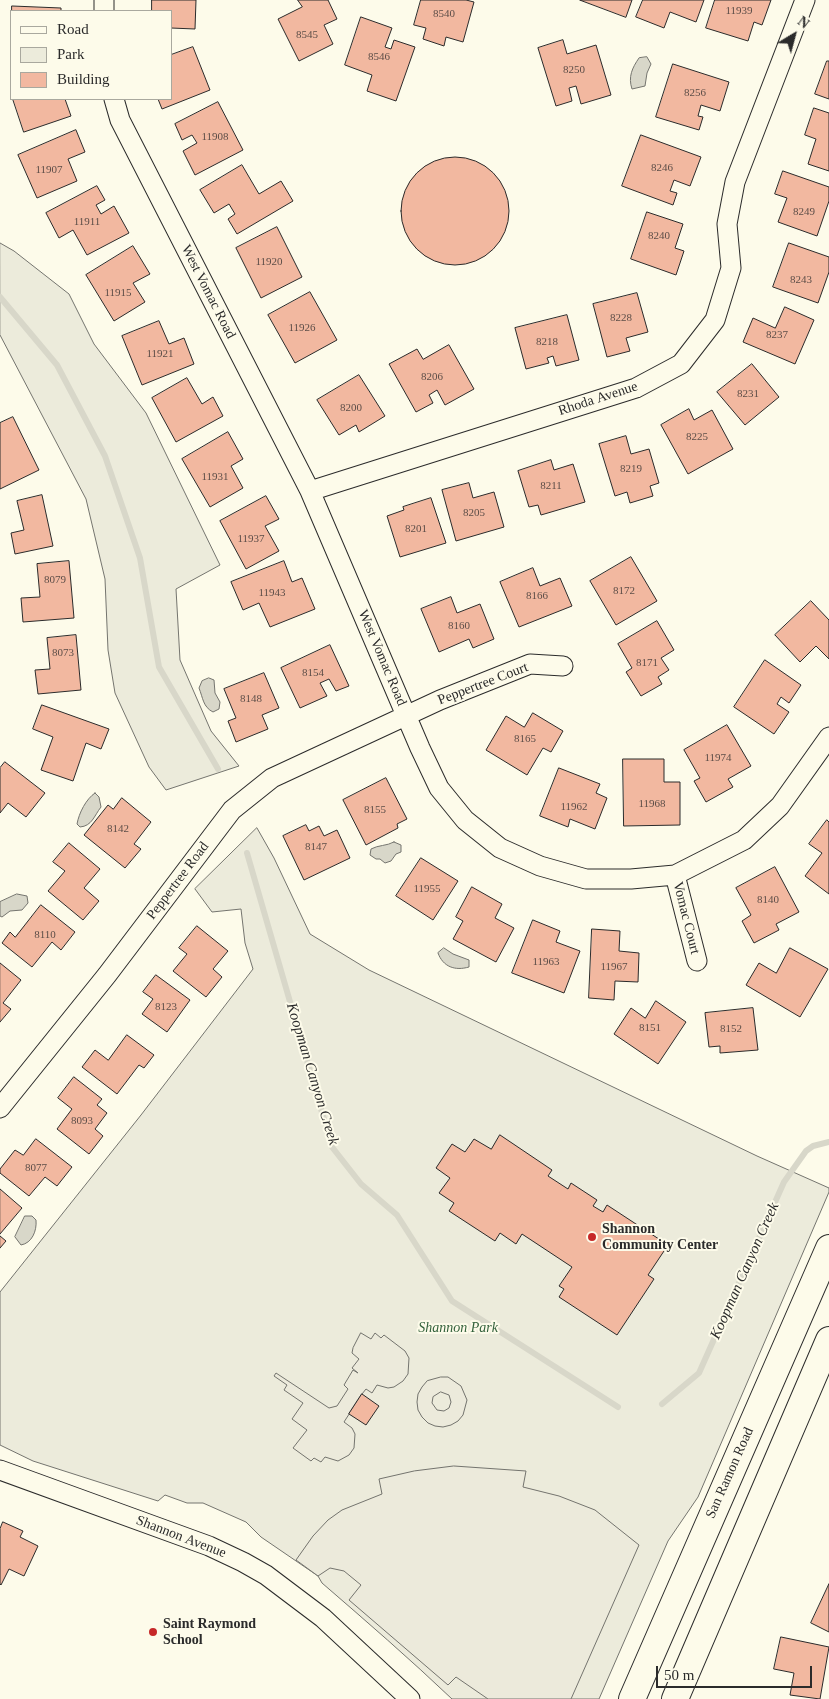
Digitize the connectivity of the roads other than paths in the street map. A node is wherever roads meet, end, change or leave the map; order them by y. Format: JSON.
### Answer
{"nodes":[{"id":1,"x":806,"y":0,"type":"edge"},
{"id":2,"x":114,"y":100,"type":"edge"},
{"id":3,"x":310,"y":491,"type":"junction"},
{"id":4,"x":563,"y":666,"type":"dead end"},
{"id":5,"x":406,"y":716,"type":"junction"},
{"id":6,"x":829,"y":737,"type":"edge"},
{"id":7,"x":675,"y":875,"type":"junction"},
{"id":8,"x":698,"y":961,"type":"dead end"},
{"id":9,"x":0,"y":1108,"type":"edge"},
{"id":10,"x":829,"y":1248,"type":"edge"},
{"id":11,"x":829,"y":1340,"type":"edge"},
{"id":12,"x":0,"y":1470,"type":"edge"},
{"id":13,"x":410,"y":1699,"type":"edge"},
{"id":14,"x":632,"y":1699,"type":"edge"},
{"id":15,"x":675,"y":1699,"type":"edge"}],
"edges":[{"from":1,"to":3,"type":"street","name":"Rhoda Avenue"},
{"from":2,"to":3,"type":"street","name":"West Vomac Road"},
{"from":3,"to":5,"type":"street","name":"West Vomac Road"},
{"from":4,"to":5,"type":"street","name":"Peppertree Court"},
{"from":5,"to":7,"type":"street","name":"West Vomac Road"},
{"from":5,"to":9,"type":"street","name":"Peppertree Road"},
{"from":6,"to":7,"type":"street","name":"West Vomac Road"},
{"from":7,"to":8,"type":"street","name":"Vomac Court"},
{"from":10,"to":14,"type":"main road","name":"San Ramon Road"},
{"from":11,"to":15,"type":"main road"},
{"from":12,"to":13,"type":"street","name":"Shannon Avenue"}]}
